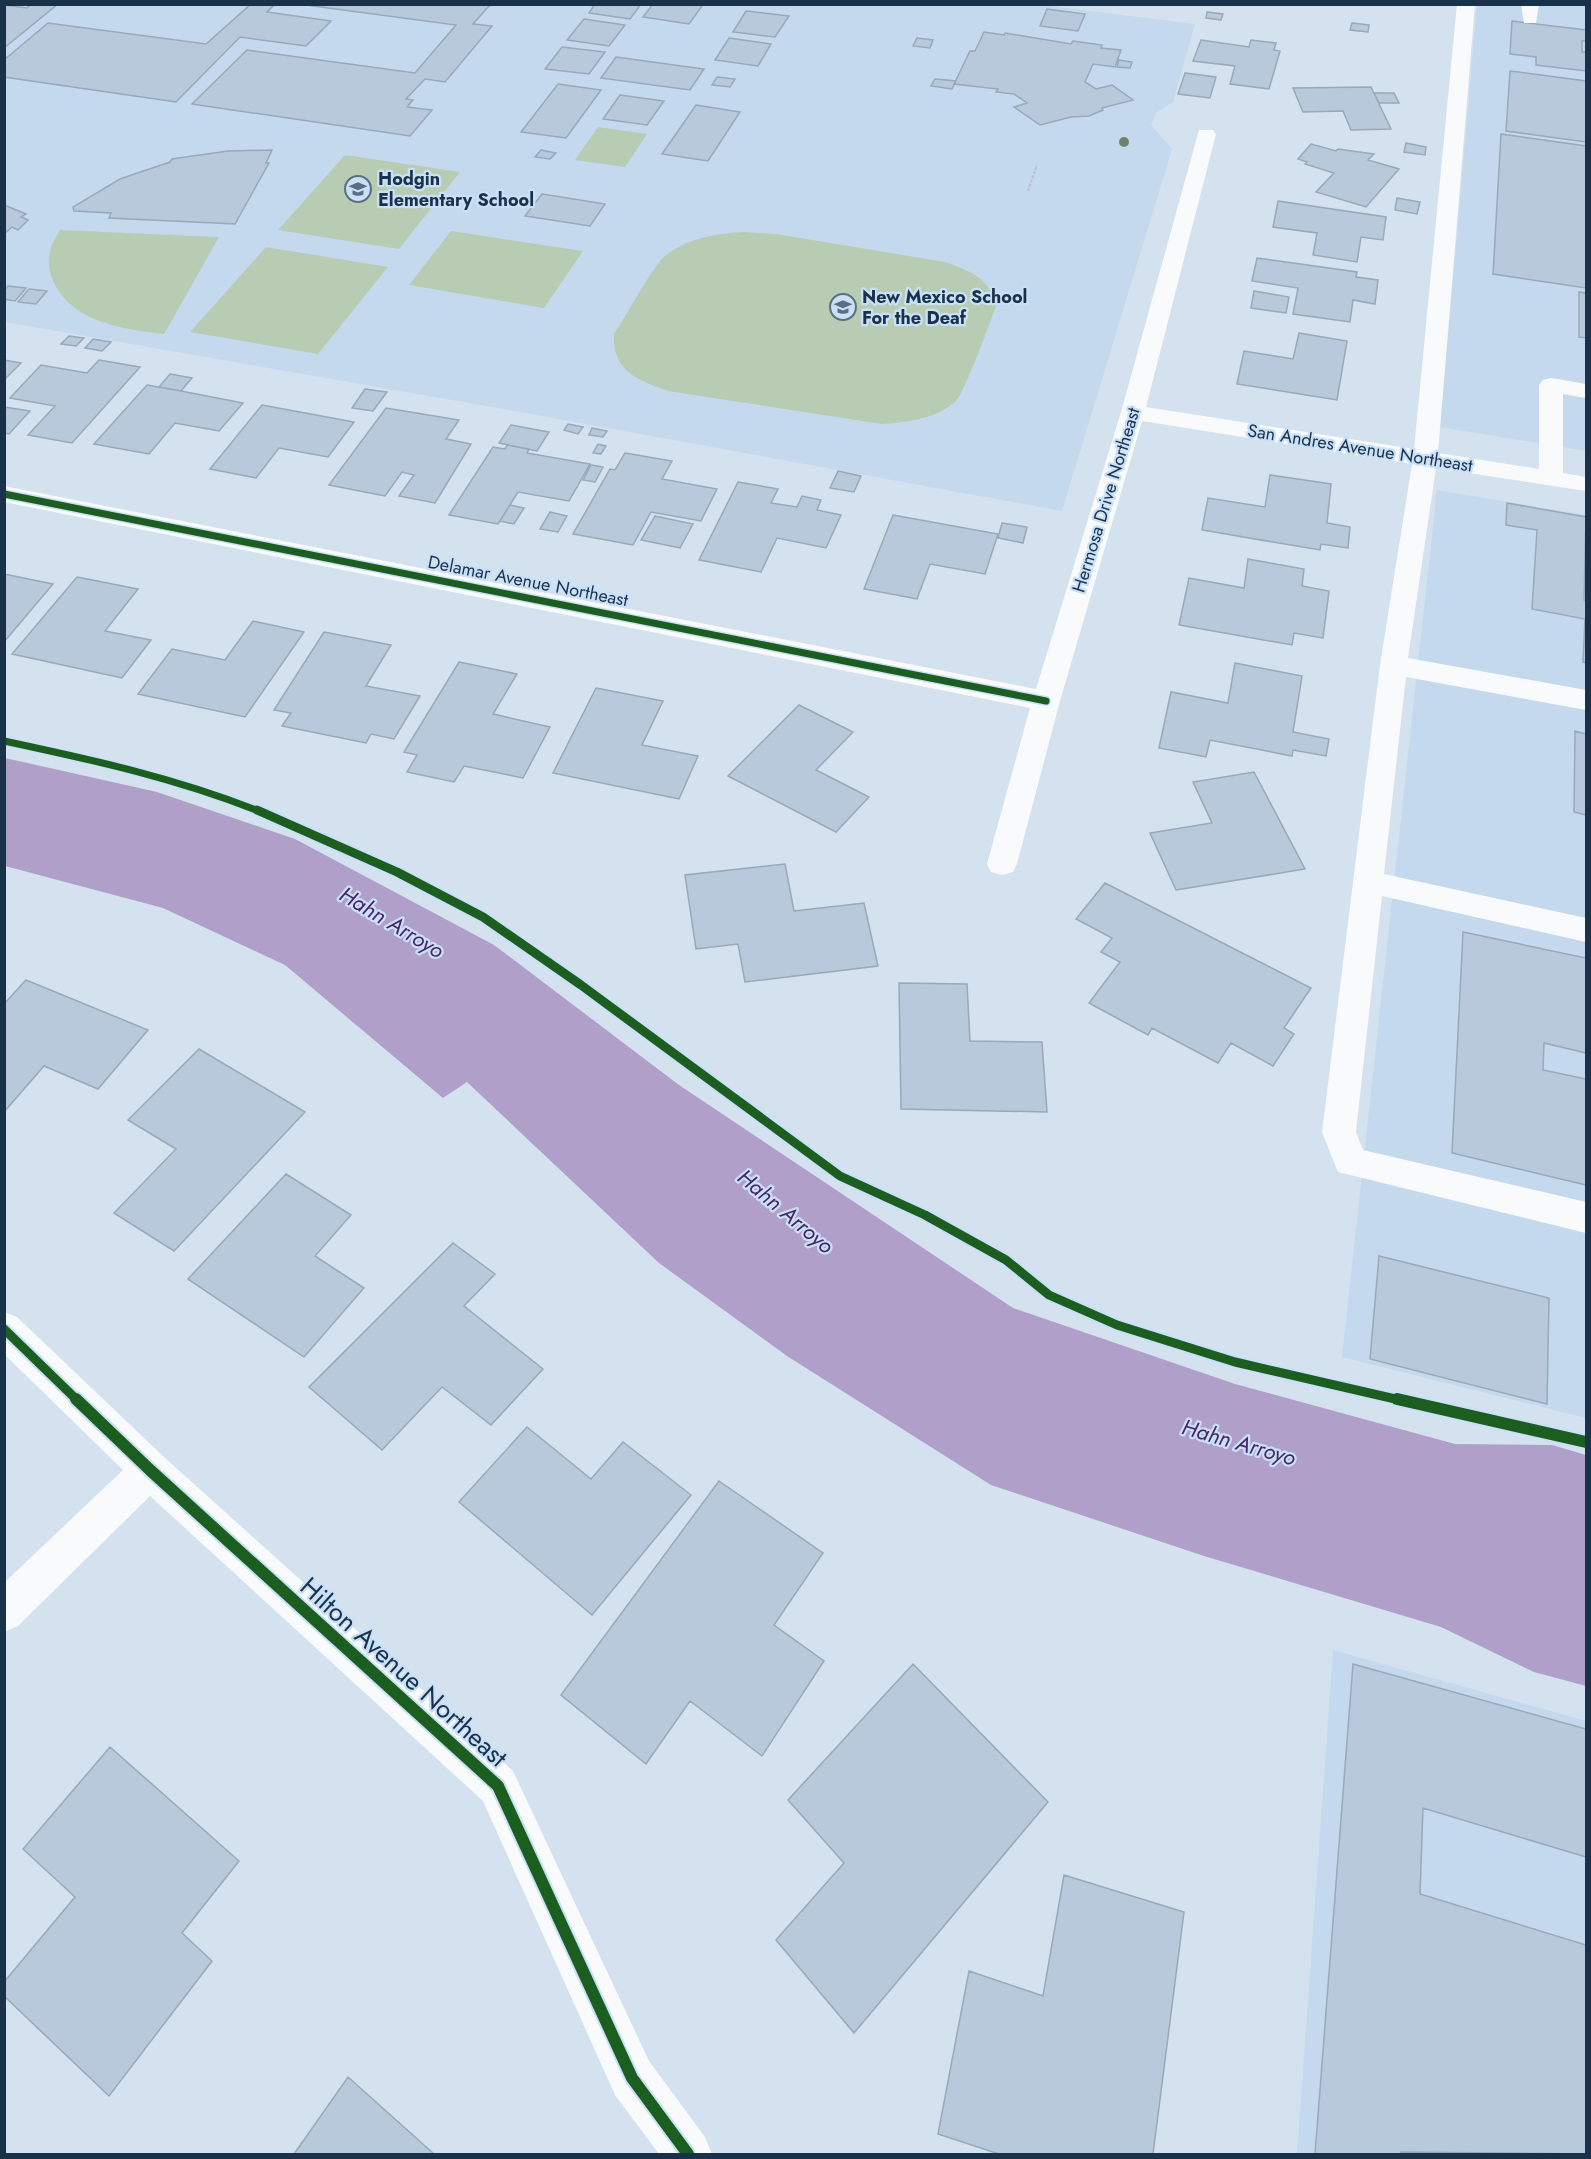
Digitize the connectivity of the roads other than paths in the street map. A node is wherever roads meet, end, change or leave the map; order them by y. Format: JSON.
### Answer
{"nodes":[{"id":1,"x":1466,"y":4,"type":"edge"},
{"id":2,"x":1206,"y":134,"type":"dead end"},
{"id":3,"x":1587,"y":391,"type":"edge"},
{"id":4,"x":1133,"y":412,"type":"junction"},
{"id":5,"x":1425,"y":459,"type":"junction"},
{"id":6,"x":1551,"y":478,"type":"junction"},
{"id":7,"x":1587,"y":484,"type":"edge"},
{"id":8,"x":4,"y":494,"type":"edge"},
{"id":9,"x":1394,"y":665,"type":"junction"},
{"id":10,"x":1587,"y":700,"type":"edge"},
{"id":11,"x":1046,"y":702,"type":"junction"},
{"id":12,"x":1002,"y":864,"type":"dead end"},
{"id":13,"x":1369,"y":882,"type":"junction"},
{"id":14,"x":1587,"y":930,"type":"edge"},
{"id":15,"x":1587,"y":1217,"type":"edge"},
{"id":16,"x":4,"y":1329,"type":"edge"},
{"id":17,"x":150,"y":1470,"type":"junction"},
{"id":18,"x":4,"y":1612,"type":"edge"},
{"id":19,"x":688,"y":2154,"type":"edge"}],
"edges":[{"from":1,"to":5,"type":"street"},
{"from":2,"to":4,"type":"street","name":"Hermosa Drive Northeast"},
{"from":3,"to":6,"type":"street"},
{"from":4,"to":5,"type":"street","name":"San Andres Avenue Northeast"},
{"from":4,"to":11,"type":"street","name":"Hermosa Drive Northeast"},
{"from":5,"to":6,"type":"street","name":"San Andres Avenue Northeast"},
{"from":5,"to":9,"type":"street"},
{"from":6,"to":7,"type":"street","name":"San Andres Avenue Northeast"},
{"from":8,"to":11,"type":"street","name":"Delamar Avenue Northeast"},
{"from":9,"to":10,"type":"street"},
{"from":9,"to":13,"type":"street"},
{"from":11,"to":12,"type":"street","name":"Hermosa Drive Northeast"},
{"from":13,"to":14,"type":"street"},
{"from":13,"to":15,"type":"street"},
{"from":16,"to":17,"type":"street","name":"Hilton Avenue Northeast"},
{"from":17,"to":18,"type":"street"},
{"from":17,"to":19,"type":"street","name":"Hilton Avenue Northeast"}]}
